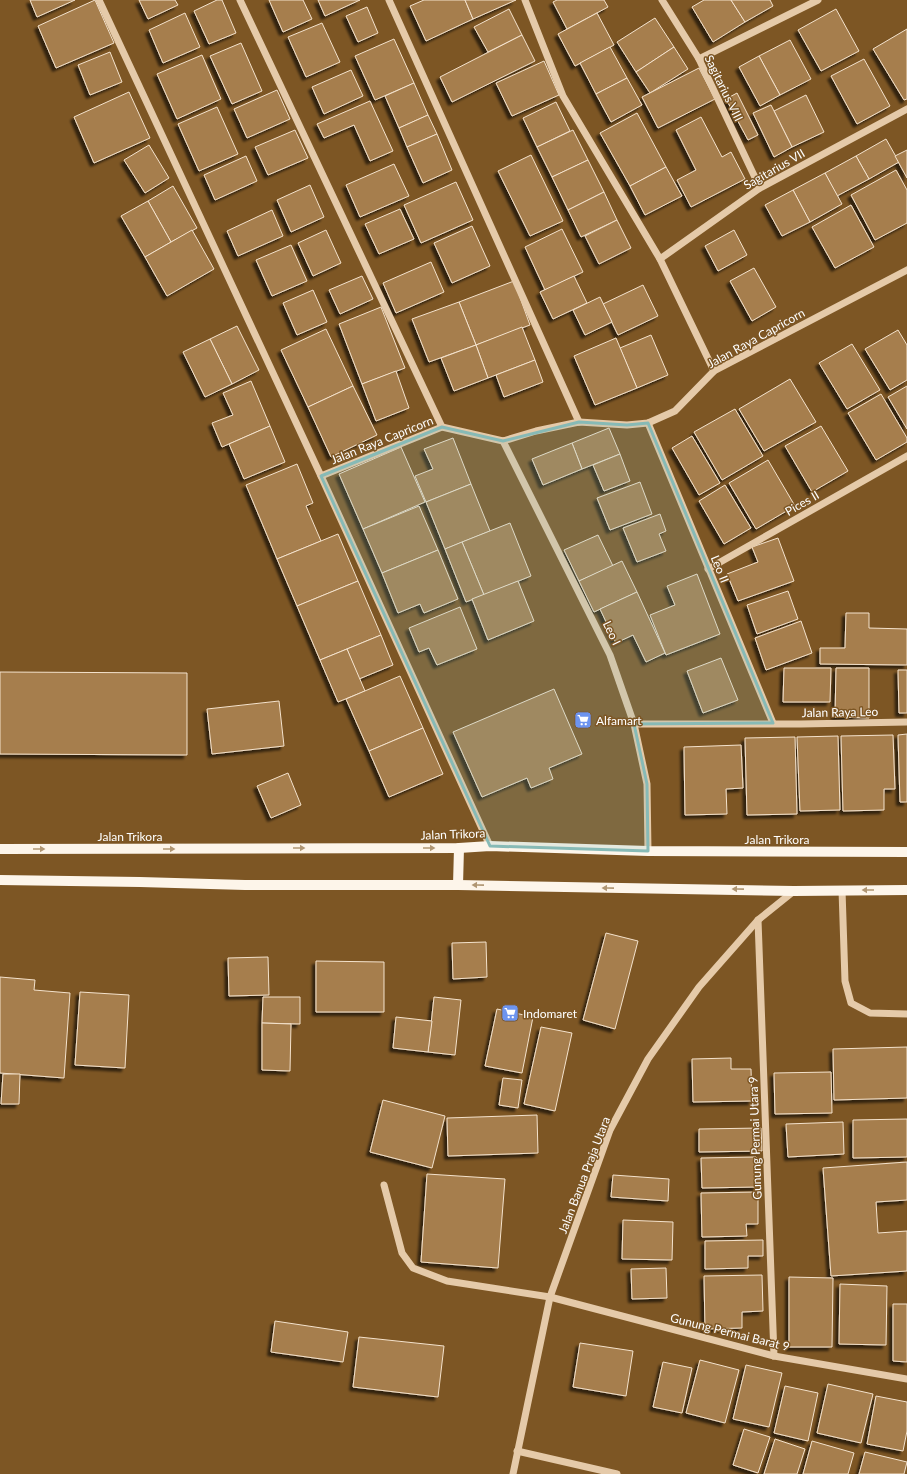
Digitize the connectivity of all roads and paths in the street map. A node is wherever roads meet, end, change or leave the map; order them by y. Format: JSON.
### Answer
{"nodes":[{"id":1,"x":99,"y":0,"type":"edge"},
{"id":2,"x":240,"y":0,"type":"edge"},
{"id":3,"x":390,"y":0,"type":"edge"},
{"id":4,"x":525,"y":0,"type":"edge"},
{"id":5,"x":662,"y":0,"type":"edge"},
{"id":6,"x":818,"y":0,"type":"edge"},
{"id":7,"x":699,"y":59,"type":"junction"},
{"id":8,"x":907,"y":109,"type":"edge"},
{"id":9,"x":760,"y":188,"type":"junction"},
{"id":10,"x":660,"y":259,"type":"junction"},
{"id":11,"x":907,"y":270,"type":"edge"},
{"id":12,"x":714,"y":371,"type":"junction"},
{"id":13,"x":579,"y":422,"type":"junction"},
{"id":14,"x":648,"y":423,"type":"junction"},
{"id":15,"x":442,"y":427,"type":"junction"},
{"id":16,"x":503,"y":441,"type":"junction"},
{"id":17,"x":907,"y":456,"type":"edge"},
{"id":18,"x":322,"y":476,"type":"junction"},
{"id":19,"x":708,"y":569,"type":"junction"},
{"id":20,"x":907,"y":722,"type":"edge"},
{"id":21,"x":773,"y":723,"type":"junction"},
{"id":22,"x":634,"y":724,"type":"junction"},
{"id":23,"x":490,"y":846,"type":"junction"},
{"id":24,"x":459,"y":848,"type":"junction"},
{"id":25,"x":0,"y":849,"type":"edge"},
{"id":26,"x":648,"y":851,"type":"junction"},
{"id":27,"x":907,"y":852,"type":"edge"},
{"id":28,"x":0,"y":880,"type":"edge"},
{"id":29,"x":458,"y":885,"type":"junction"},
{"id":30,"x":842,"y":890,"type":"junction"},
{"id":31,"x":907,"y":890,"type":"edge"},
{"id":32,"x":794,"y":891,"type":"junction"},
{"id":33,"x":758,"y":920,"type":"junction"},
{"id":34,"x":907,"y":1014,"type":"edge"},
{"id":35,"x":384,"y":1185,"type":"dead end"},
{"id":36,"x":550,"y":1297,"type":"junction"},
{"id":37,"x":774,"y":1356,"type":"junction"},
{"id":38,"x":907,"y":1379,"type":"edge"},
{"id":39,"x":517,"y":1451,"type":"junction"},
{"id":40,"x":513,"y":1474,"type":"edge"},
{"id":41,"x":617,"y":1474,"type":"edge"}],
"edges":[{"from":1,"to":18,"type":"street"},
{"from":2,"to":15,"type":"street"},
{"from":3,"to":13,"type":"street"},
{"from":4,"to":10,"type":"street"},
{"from":5,"to":7,"type":"street","name":"Sagitarius VIII"},
{"from":6,"to":7,"type":"street"},
{"from":7,"to":9,"type":"street","name":"Sagitarius VIII"},
{"from":8,"to":9,"type":"street","name":"Sagitarius VII"},
{"from":9,"to":10,"type":"street","name":"Sagitarius VII"},
{"from":10,"to":12,"type":"street"},
{"from":11,"to":12,"type":"street","name":"Jalan Raya Capricorn"},
{"from":12,"to":14,"type":"street","name":"Jalan Raya Capricorn"},
{"from":13,"to":14,"type":"street","name":"Jalan Raya Capricorn"},
{"from":13,"to":16,"type":"street","name":"Jalan Raya Capricorn"},
{"from":14,"to":19,"type":"street","name":"Leo II"},
{"from":15,"to":16,"type":"street","name":"Jalan Raya Capricorn"},
{"from":15,"to":18,"type":"street","name":"Jalan Raya Capricorn"},
{"from":16,"to":22,"type":"street","name":"Leo I"},
{"from":17,"to":19,"type":"street","name":"Pices II"},
{"from":18,"to":23,"type":"street"},
{"from":19,"to":21,"type":"street","name":"Leo II"},
{"from":20,"to":21,"type":"street","name":"Jalan Raya Leo"},
{"from":21,"to":22,"type":"street","name":"Jalan Raya Leo"},
{"from":22,"to":26,"type":"street","name":"Leo I"},
{"from":23,"to":24,"type":"main road","name":"Jalan Trikora"},
{"from":23,"to":26,"type":"main road","name":"Jalan Trikora"},
{"from":25,"to":24,"type":"main road","name":"Jalan Trikora","one_way":true},
{"from":24,"to":29,"type":"main road"},
{"from":26,"to":27,"type":"main road","name":"Jalan Trikora"},
{"from":28,"to":29,"type":"main road"},
{"from":32,"to":29,"type":"main road","one_way":true},
{"from":31,"to":30,"type":"main road","one_way":true},
{"from":30,"to":32,"type":"main road"},
{"from":30,"to":34,"type":"street"},
{"from":32,"to":33,"type":"street","name":"Jalan Banua Praja Utara"},
{"from":33,"to":36,"type":"street","name":"Jalan Banua Praja Utara"},
{"from":33,"to":37,"type":"street","name":"Gunung Permai Utara 9"},
{"from":35,"to":36,"type":"street","name":"Gunung Permai Barat 9"},
{"from":36,"to":37,"type":"street","name":"Gunung Permai Barat 9"},
{"from":36,"to":39,"type":"street","name":"Jalan Banua Praja Utara"},
{"from":37,"to":38,"type":"street","name":"Gunung Permai Barat 9"},
{"from":39,"to":40,"type":"street","name":"Jalan Banua Praja Utara"},
{"from":39,"to":41,"type":"street"}]}
